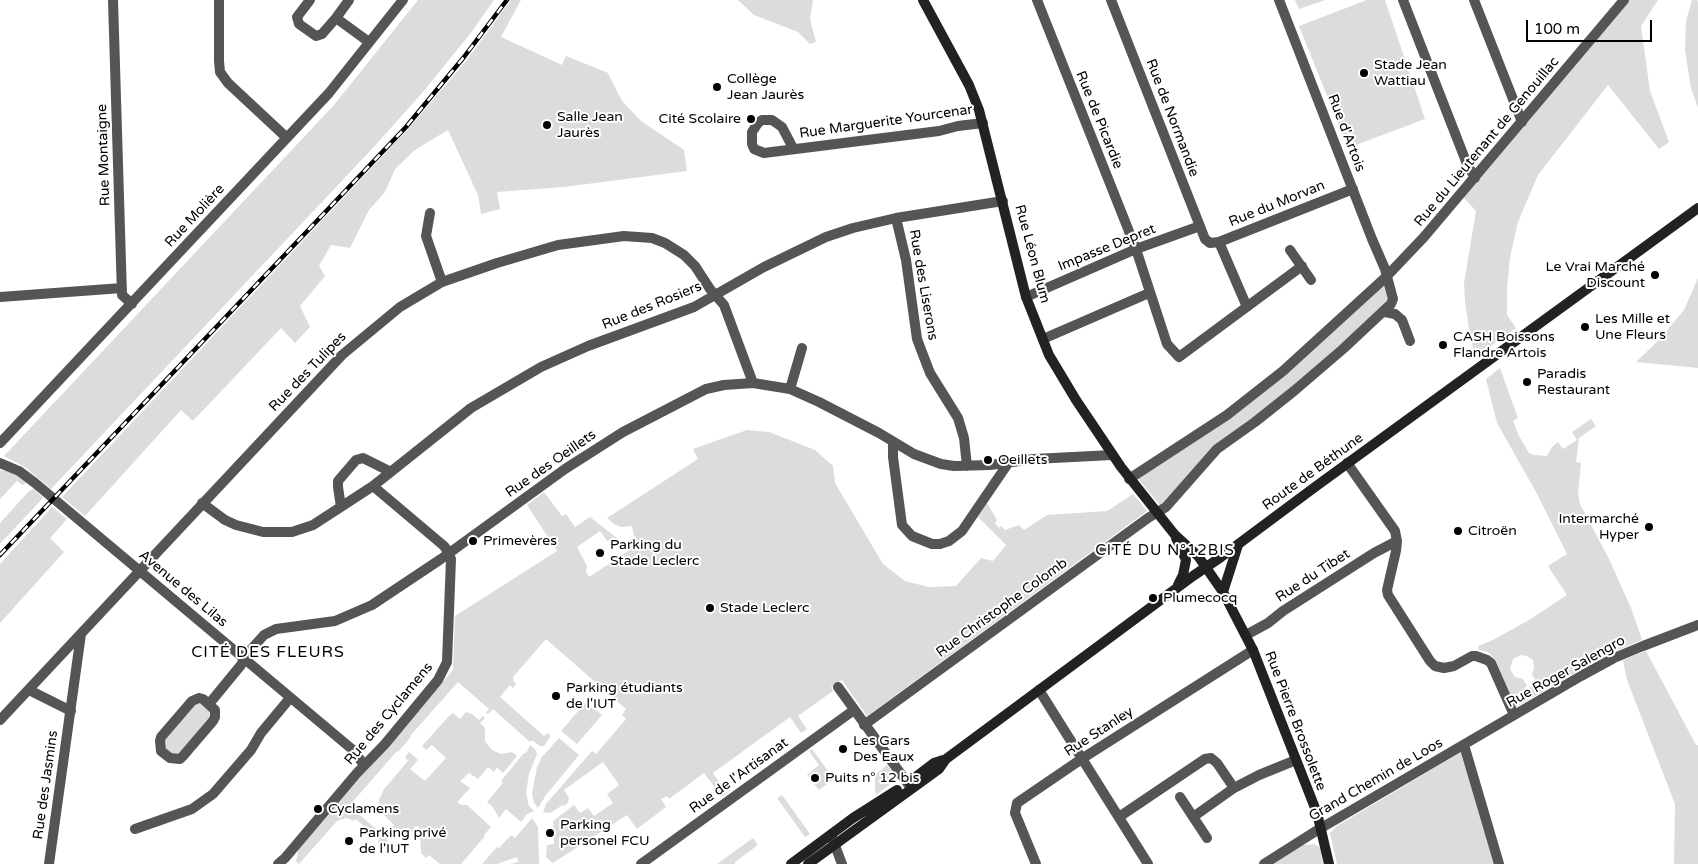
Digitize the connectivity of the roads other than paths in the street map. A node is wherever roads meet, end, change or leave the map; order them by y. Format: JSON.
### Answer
{"nodes":[{"id":1,"x":113,"y":0,"type":"edge"},
{"id":2,"x":219,"y":0,"type":"edge"},
{"id":3,"x":310,"y":0,"type":"edge"},
{"id":4,"x":348,"y":0,"type":"edge"},
{"id":5,"x":402,"y":0,"type":"edge"},
{"id":6,"x":923,"y":0,"type":"edge"},
{"id":7,"x":1037,"y":0,"type":"edge"},
{"id":8,"x":1111,"y":0,"type":"edge"},
{"id":9,"x":1279,"y":0,"type":"edge"},
{"id":10,"x":1403,"y":0,"type":"edge"},
{"id":11,"x":1474,"y":0,"type":"edge"},
{"id":12,"x":1624,"y":0,"type":"edge"},
{"id":13,"x":336,"y":18,"type":"junction"},
{"id":14,"x":369,"y":42,"type":"junction"},
{"id":15,"x":983,"y":122,"type":"junction"},
{"id":16,"x":1522,"y":122,"type":"junction"},
{"id":17,"x":287,"y":138,"type":"junction"},
{"id":18,"x":793,"y":148,"type":"dead end"},
{"id":19,"x":1475,"y":178,"type":"junction"},
{"id":20,"x":1353,"y":189,"type":"junction"},
{"id":21,"x":1003,"y":201,"type":"junction"},
{"id":22,"x":1698,"y":208,"type":"edge"},
{"id":23,"x":430,"y":213,"type":"dead end"},
{"id":24,"x":896,"y":218,"type":"junction"},
{"id":25,"x":1200,"y":226,"type":"junction"},
{"id":26,"x":1215,"y":243,"type":"junction"},
{"id":27,"x":1136,"y":250,"type":"junction"},
{"id":28,"x":1290,"y":250,"type":"dead end"},
{"id":29,"x":1302,"y":266,"type":"junction"},
{"id":30,"x":1386,"y":277,"type":"junction"},
{"id":31,"x":1311,"y":280,"type":"dead end"},
{"id":32,"x":442,"y":282,"type":"junction"},
{"id":33,"x":122,"y":288,"type":"junction"},
{"id":34,"x":1149,"y":293,"type":"junction"},
{"id":35,"x":715,"y":295,"type":"junction"},
{"id":36,"x":1026,"y":296,"type":"junction"},
{"id":37,"x":0,"y":297,"type":"edge"},
{"id":38,"x":132,"y":304,"type":"junction"},
{"id":39,"x":1247,"y":307,"type":"junction"},
{"id":40,"x":1385,"y":312,"type":"junction"},
{"id":41,"x":1043,"y":339,"type":"junction"},
{"id":42,"x":1410,"y":341,"type":"dead end"},
{"id":43,"x":802,"y":348,"type":"dead end"},
{"id":44,"x":753,"y":383,"type":"junction"},
{"id":45,"x":790,"y":389,"type":"junction"},
{"id":46,"x":892,"y":442,"type":"junction"},
{"id":47,"x":0,"y":444,"type":"edge"},
{"id":48,"x":1112,"y":455,"type":"junction"},
{"id":49,"x":1009,"y":462,"type":"junction"},
{"id":50,"x":0,"y":463,"type":"edge"},
{"id":51,"x":1348,"y":463,"type":"junction"},
{"id":52,"x":967,"y":466,"type":"junction"},
{"id":53,"x":391,"y":472,"type":"junction"},
{"id":54,"x":1129,"y":479,"type":"junction"},
{"id":55,"x":373,"y":486,"type":"junction"},
{"id":56,"x":202,"y":503,"type":"junction"},
{"id":57,"x":341,"y":507,"type":"junction"},
{"id":58,"x":1156,"y":514,"type":"junction"},
{"id":59,"x":1175,"y":535,"type":"junction"},
{"id":60,"x":1397,"y":541,"type":"junction"},
{"id":61,"x":1238,"y":544,"type":"junction"},
{"id":62,"x":449,"y":553,"type":"junction"},
{"id":63,"x":1206,"y":567,"type":"junction"},
{"id":64,"x":140,"y":571,"type":"junction"},
{"id":65,"x":1175,"y":590,"type":"junction"},
{"id":66,"x":1223,"y":592,"type":"junction"},
{"id":67,"x":1698,"y":625,"type":"edge"},
{"id":68,"x":81,"y":634,"type":"junction"},
{"id":69,"x":1246,"y":634,"type":"junction"},
{"id":70,"x":1253,"y":650,"type":"junction"},
{"id":71,"x":244,"y":659,"type":"junction"},
{"id":72,"x":838,"y":687,"type":"dead end"},
{"id":73,"x":29,"y":690,"type":"junction"},
{"id":74,"x":1039,"y":690,"type":"junction"},
{"id":75,"x":290,"y":698,"type":"junction"},
{"id":76,"x":209,"y":704,"type":"junction"},
{"id":77,"x":71,"y":710,"type":"junction"},
{"id":78,"x":854,"y":710,"type":"junction"},
{"id":79,"x":1514,"y":715,"type":"junction"},
{"id":80,"x":0,"y":720,"type":"edge"},
{"id":81,"x":1504,"y":722,"type":"joint"},
{"id":82,"x":864,"y":725,"type":"junction"},
{"id":83,"x":1464,"y":745,"type":"junction"},
{"id":84,"x":1083,"y":758,"type":"junction"},
{"id":85,"x":1296,"y":760,"type":"junction"},
{"id":86,"x":364,"y":765,"type":"junction"},
{"id":87,"x":909,"y":786,"type":"junction"},
{"id":88,"x":1234,"y":788,"type":"junction"},
{"id":89,"x":1180,"y":797,"type":"dead end"},
{"id":90,"x":1119,"y":817,"type":"junction"},
{"id":91,"x":1193,"y":817,"type":"junction"},
{"id":92,"x":1321,"y":828,"type":"junction"},
{"id":93,"x":135,"y":829,"type":"dead end"},
{"id":94,"x":1207,"y":838,"type":"dead end"},
{"id":95,"x":833,"y":840,"type":"junction"},
{"id":96,"x":284,"y":862,"type":"edge"},
{"id":97,"x":49,"y":864,"type":"edge"},
{"id":98,"x":641,"y":864,"type":"edge"},
{"id":99,"x":791,"y":864,"type":"edge"},
{"id":100,"x":808,"y":864,"type":"edge"},
{"id":101,"x":842,"y":864,"type":"edge"},
{"id":102,"x":1036,"y":864,"type":"edge"},
{"id":103,"x":1148,"y":864,"type":"edge"},
{"id":104,"x":1264,"y":864,"type":"edge"},
{"id":105,"x":1329,"y":864,"type":"edge"},
{"id":106,"x":1499,"y":864,"type":"edge"}],
"edges":[{"from":1,"to":33,"type":"street","name":"Rue Montaigne"},
{"from":2,"to":17,"type":"street"},
{"from":3,"to":13,"type":"street"},
{"from":4,"to":13,"type":"street"},
{"from":5,"to":14,"type":"street","name":"Rue Molière"},
{"from":6,"to":15,"type":"main road","name":"Rue Léon Blum"},
{"from":7,"to":27,"type":"street","name":"Rue de Picardie"},
{"from":8,"to":25,"type":"street","name":"Rue de Normandie"},
{"from":9,"to":20,"type":"street","name":"Rue d'Artois"},
{"from":10,"to":19,"type":"street"},
{"from":11,"to":16,"type":"street"},
{"from":12,"to":16,"type":"street","name":"Rue du Lieutenant de Genouillac"},
{"from":13,"to":14,"type":"street"},
{"from":14,"to":17,"type":"street","name":"Rue Molière"},
{"from":15,"to":18,"type":"street","name":"Rue Marguerite Yourcenar"},
{"from":15,"to":21,"type":"main road","name":"Rue Léon Blum"},
{"from":16,"to":19,"type":"street","name":"Rue du Lieutenant de Genouillac"},
{"from":17,"to":38,"type":"street","name":"Rue Molière"},
{"from":19,"to":30,"type":"street","name":"Rue du Lieutenant de Genouillac"},
{"from":20,"to":26,"type":"street","name":"Rue du Morvan"},
{"from":20,"to":30,"type":"street","name":"Rue d'Artois"},
{"from":21,"to":24,"type":"street","name":"Rue des Rosiers"},
{"from":21,"to":36,"type":"main road","name":"Rue Léon Blum"},
{"from":22,"to":51,"type":"main road","name":"Route de Béthune"},
{"from":23,"to":32,"type":"street"},
{"from":24,"to":35,"type":"street","name":"Rue des Rosiers"},
{"from":24,"to":52,"type":"street","name":"Rue des Liserons"},
{"from":25,"to":26,"type":"street","name":"Rue de Normandie"},
{"from":25,"to":27,"type":"street","name":"Impasse Depret"},
{"from":26,"to":39,"type":"street","name":"Rue de Normandie"},
{"from":27,"to":34,"type":"street","name":"Rue de Picardie"},
{"from":27,"to":36,"type":"street","name":"Impasse Depret"},
{"from":28,"to":29,"type":"street"},
{"from":29,"to":31,"type":"street"},
{"from":29,"to":39,"type":"street"},
{"from":30,"to":40,"type":"street"},
{"from":30,"to":54,"type":"street","name":"Rue du Lieutenant de Genouillac"},
{"from":32,"to":35,"type":"street","name":"Rue des Tulipes"},
{"from":32,"to":56,"type":"street","name":"Rue des Tulipes"},
{"from":33,"to":37,"type":"street"},
{"from":33,"to":38,"type":"street"},
{"from":34,"to":39,"type":"street","name":"Rue de Picardie"},
{"from":34,"to":41,"type":"street"},
{"from":35,"to":44,"type":"street","name":"Rue des Tulipes"},
{"from":35,"to":53,"type":"street","name":"Rue des Rosiers"},
{"from":36,"to":41,"type":"main road","name":"Rue Léon Blum"},
{"from":38,"to":47,"type":"street","name":"Rue Molière"},
{"from":40,"to":42,"type":"street"},
{"from":40,"to":58,"type":"street"},
{"from":41,"to":48,"type":"main road","name":"Rue Léon Blum"},
{"from":43,"to":45,"type":"street"},
{"from":44,"to":45,"type":"street","name":"Rue des Oeillets"},
{"from":44,"to":62,"type":"street","name":"Rue des Oeillets"},
{"from":45,"to":46,"type":"street","name":"Rue des Oeillets"},
{"from":46,"to":49,"type":"street"},
{"from":46,"to":52,"type":"street","name":"Rue des Oeillets"},
{"from":48,"to":49,"type":"street","name":"Rue des Oeillets"},
{"from":48,"to":54,"type":"main road","name":"Rue Léon Blum"},
{"from":49,"to":52,"type":"street","name":"Rue des Oeillets"},
{"from":50,"to":64,"type":"street","name":"Avenue des Lilas"},
{"from":51,"to":60,"type":"street"},
{"from":51,"to":61,"type":"main road","name":"Route de Béthune"},
{"from":53,"to":55,"type":"street","name":"Rue des Rosiers"},
{"from":53,"to":57,"type":"street"},
{"from":54,"to":58,"type":"main road","name":"Rue Léon Blum"},
{"from":55,"to":57,"type":"street","name":"Rue des Rosiers"},
{"from":55,"to":62,"type":"street"},
{"from":56,"to":57,"type":"street","name":"Rue des Rosiers"},
{"from":56,"to":64,"type":"street","name":"Rue des Tulipes"},
{"from":58,"to":59,"type":"main road","name":"Rue Léon Blum"},
{"from":58,"to":82,"type":"street","name":"Rue Christophe Colomb"},
{"from":59,"to":63,"type":"main road","name":"Rue Léon Blum"},
{"from":59,"to":65,"type":"main road"},
{"from":60,"to":69,"type":"street","name":"Rue du Tibet"},
{"from":60,"to":79,"type":"street"},
{"from":61,"to":63,"type":"main road","name":"Route de Béthune"},
{"from":61,"to":66,"type":"main road"},
{"from":62,"to":71,"type":"street","name":"Rue des Oeillets"},
{"from":62,"to":86,"type":"street","name":"Rue des Cyclamens"},
{"from":63,"to":65,"type":"main road","name":"Route de Béthune"},
{"from":63,"to":66,"type":"main road","name":"Rue Pierre Brossolette"},
{"from":64,"to":68,"type":"street","name":"Rue des Tulipes"},
{"from":64,"to":71,"type":"street","name":"Avenue des Lilas"},
{"from":65,"to":74,"type":"main road","name":"Route de Béthune"},
{"from":66,"to":69,"type":"main road","name":"Rue Pierre Brossolette"},
{"from":67,"to":79,"type":"street","name":"Rue Roger Salengro"},
{"from":68,"to":73,"type":"street","name":"Rue des Tulipes"},
{"from":68,"to":77,"type":"street","name":"Rue des Jasmins"},
{"from":69,"to":70,"type":"main road","name":"Rue Pierre Brossolette"},
{"from":70,"to":84,"type":"street","name":"Rue Stanley"},
{"from":70,"to":85,"type":"main road","name":"Rue Pierre Brossolette"},
{"from":71,"to":75,"type":"street","name":"Avenue des Lilas"},
{"from":71,"to":76,"type":"street","name":"Rue des Oeillets"},
{"from":72,"to":78,"type":"street"},
{"from":73,"to":77,"type":"street"},
{"from":73,"to":80,"type":"street","name":"Rue des Tulipes"},
{"from":74,"to":84,"type":"street"},
{"from":74,"to":87,"type":"main road","name":"Route de Béthune"},
{"from":75,"to":86,"type":"street","name":"Avenue des Lilas"},
{"from":75,"to":93,"type":"street"},
{"from":76,"to":76,"type":"street"},
{"from":77,"to":97,"type":"street","name":"Rue des Jasmins"},
{"from":78,"to":82,"type":"street"},
{"from":78,"to":98,"type":"street","name":"Rue de l'Artisanat"},
{"from":79,"to":81,"type":"street","name":"Rue Roger Salengro"},
{"from":81,"to":83,"type":"street","name":"Grand Chemin de Loos"},
{"from":82,"to":87,"type":"street"},
{"from":83,"to":92,"type":"street","name":"Grand Chemin de Loos"},
{"from":83,"to":106,"type":"street"},
{"from":84,"to":90,"type":"street"},
{"from":84,"to":102,"type":"street","name":"Rue Stanley"},
{"from":85,"to":88,"type":"street"},
{"from":85,"to":92,"type":"main road","name":"Rue Pierre Brossolette"},
{"from":86,"to":96,"type":"street","name":"Rue des Cyclamens"},
{"from":87,"to":95,"type":"main road","name":"Route de Béthune"},
{"from":88,"to":90,"type":"street"},
{"from":88,"to":91,"type":"street"},
{"from":89,"to":91,"type":"street"},
{"from":90,"to":103,"type":"street"},
{"from":91,"to":94,"type":"street"},
{"from":92,"to":104,"type":"street","name":"Grand Chemin de Loos"},
{"from":92,"to":105,"type":"main road","name":"Rue Pierre Brossolette"},
{"from":95,"to":99,"type":"main road","name":"Route de Béthune"},
{"from":95,"to":100,"type":"main road","name":"Route de Béthune"},
{"from":95,"to":101,"type":"street"}]}
